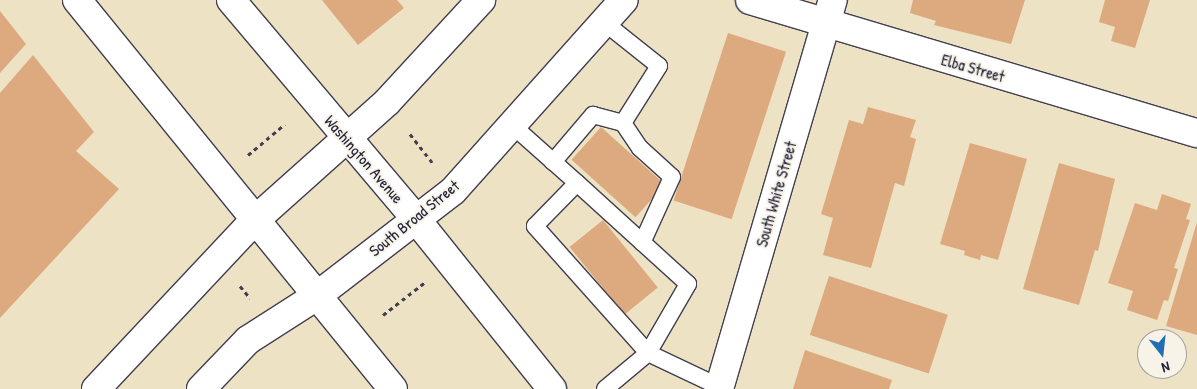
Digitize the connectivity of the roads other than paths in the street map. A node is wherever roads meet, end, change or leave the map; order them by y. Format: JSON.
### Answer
{"nodes":[{"id":1,"x":77,"y":0,"type":"edge"},
{"id":2,"x":230,"y":0,"type":"edge"},
{"id":3,"x":480,"y":0,"type":"edge"},
{"id":4,"x":624,"y":0,"type":"edge"},
{"id":5,"x":750,"y":0,"type":"edge"},
{"id":6,"x":829,"y":12,"type":"edge"},
{"id":7,"x":605,"y":23,"type":"junction"},
{"id":8,"x":623,"y":123,"type":"junction"},
{"id":9,"x":512,"y":125,"type":"junction"},
{"id":10,"x":1197,"y":133,"type":"edge"},
{"id":11,"x":345,"y":138,"type":"junction"},
{"id":12,"x":553,"y":162,"type":"junction"},
{"id":13,"x":577,"y":183,"type":"junction"},
{"id":14,"x":415,"y":218,"type":"junction"},
{"id":15,"x":254,"y":221,"type":"junction"},
{"id":16,"x":642,"y":243,"type":"junction"},
{"id":17,"x":318,"y":295,"type":"junction"},
{"id":18,"x":648,"y":353,"type":"junction"},
{"id":19,"x":719,"y":388,"type":"edge"},
{"id":20,"x":96,"y":389,"type":"edge"},
{"id":21,"x":201,"y":389,"type":"edge"},
{"id":22,"x":393,"y":389,"type":"edge"},
{"id":23,"x":552,"y":389,"type":"edge"},
{"id":24,"x":605,"y":389,"type":"edge"}],
"edges":[{"from":1,"to":15,"type":"street"},
{"from":2,"to":11,"type":"street","name":"Washington Avenue"},
{"from":3,"to":11,"type":"street"},
{"from":4,"to":7,"type":"street","name":"South Broad Street"},
{"from":5,"to":6,"type":"street","name":"Elba Street"},
{"from":6,"to":10,"type":"street","name":"Elba Street"},
{"from":6,"to":19,"type":"street","name":"South White Street"},
{"from":7,"to":8,"type":"lane"},
{"from":7,"to":9,"type":"street","name":"South Broad Street"},
{"from":8,"to":12,"type":"lane"},
{"from":8,"to":16,"type":"lane"},
{"from":9,"to":12,"type":"lane"},
{"from":9,"to":14,"type":"street","name":"South Broad Street"},
{"from":11,"to":14,"type":"street","name":"Washington Avenue"},
{"from":11,"to":15,"type":"street"},
{"from":12,"to":13,"type":"lane"},
{"from":13,"to":16,"type":"lane"},
{"from":13,"to":18,"type":"lane"},
{"from":14,"to":17,"type":"street","name":"South Broad Street"},
{"from":14,"to":23,"type":"street","name":"Washington Avenue"},
{"from":15,"to":17,"type":"street"},
{"from":15,"to":20,"type":"street"},
{"from":16,"to":18,"type":"lane"},
{"from":17,"to":21,"type":"street","name":"South Broad Street"},
{"from":17,"to":22,"type":"street"},
{"from":18,"to":19,"type":"lane"},
{"from":18,"to":24,"type":"lane"}]}
